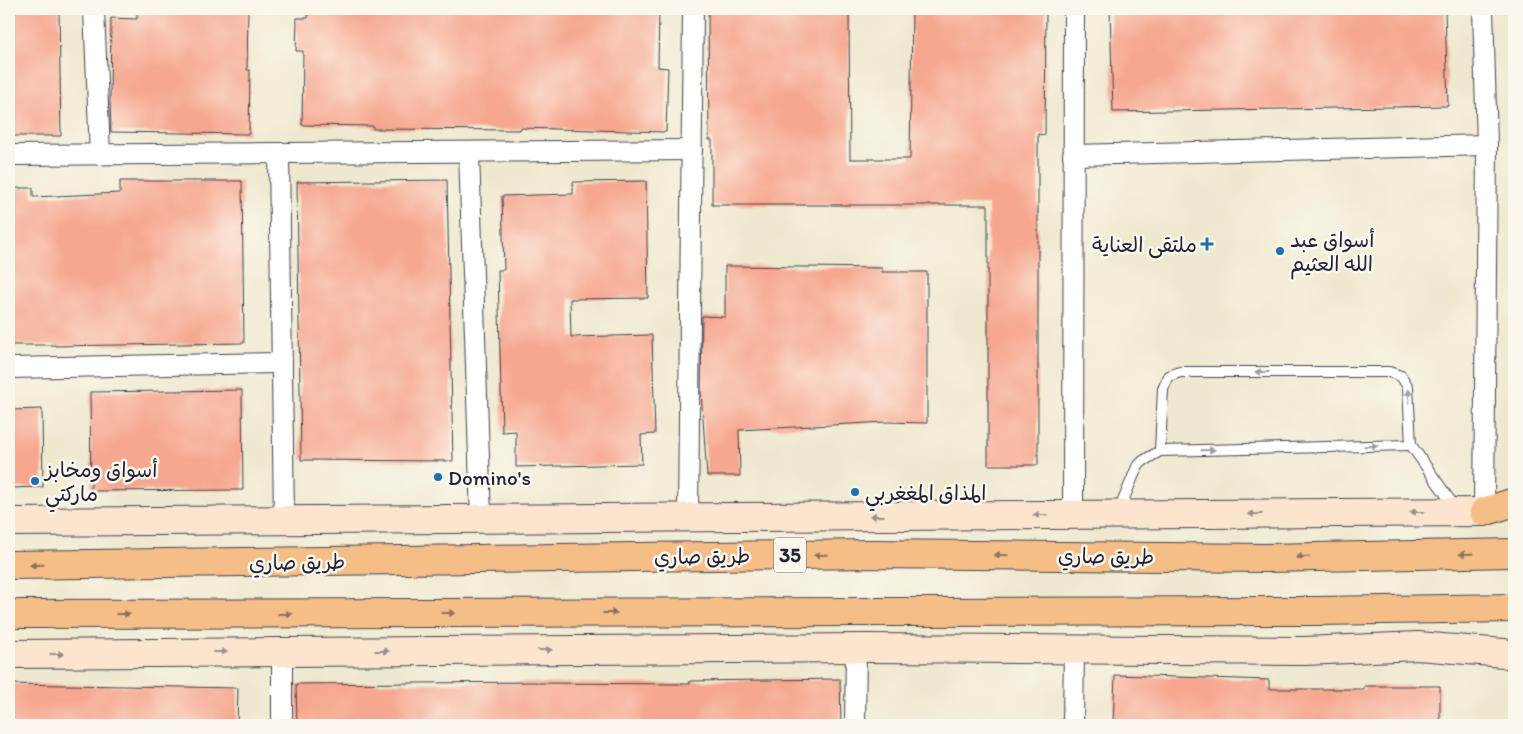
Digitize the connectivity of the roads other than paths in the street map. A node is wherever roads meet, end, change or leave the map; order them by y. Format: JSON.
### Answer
{"nodes":[{"id":1,"x":94,"y":9,"type":"edge"},
{"id":2,"x":693,"y":9,"type":"edge"},
{"id":3,"x":1074,"y":9,"type":"edge"},
{"id":4,"x":1482,"y":9,"type":"edge"},
{"id":5,"x":1486,"y":145,"type":"junction"},
{"id":6,"x":692,"y":150,"type":"junction"},
{"id":7,"x":469,"y":152,"type":"junction"},
{"id":8,"x":279,"y":154,"type":"junction"},
{"id":9,"x":100,"y":155,"type":"junction"},
{"id":10,"x":1073,"y":155,"type":"junction"},
{"id":11,"x":9,"y":156,"type":"edge"},
{"id":12,"x":282,"y":363,"type":"junction"},
{"id":13,"x":9,"y":368,"type":"edge"},
{"id":14,"x":1410,"y":445,"type":"junction"},
{"id":15,"x":1160,"y":451,"type":"junction"},
{"id":16,"x":1514,"y":502,"type":"edge"},
{"id":17,"x":1471,"y":512,"type":"junction"},
{"id":18,"x":1117,"y":514,"type":"junction"},
{"id":19,"x":1072,"y":515,"type":"junction"},
{"id":20,"x":688,"y":518,"type":"junction"},
{"id":21,"x":481,"y":519,"type":"junction"},
{"id":22,"x":284,"y":520,"type":"junction"},
{"id":23,"x":9,"y":522,"type":"edge"},
{"id":24,"x":1514,"y":553,"type":"edge"},
{"id":25,"x":9,"y":565,"type":"edge"},
{"id":26,"x":1514,"y":608,"type":"edge"},
{"id":27,"x":9,"y":614,"type":"edge"},
{"id":28,"x":856,"y":648,"type":"junction"},
{"id":29,"x":1074,"y":649,"type":"junction"},
{"id":30,"x":282,"y":652,"type":"junction"},
{"id":31,"x":9,"y":654,"type":"edge"},
{"id":32,"x":1514,"y":656,"type":"edge"},
{"id":33,"x":282,"y":725,"type":"edge"},
{"id":34,"x":855,"y":725,"type":"edge"},
{"id":35,"x":1073,"y":725,"type":"edge"}],
"edges":[{"from":1,"to":9,"type":"street"},
{"from":2,"to":6,"type":"street"},
{"from":3,"to":10,"type":"street"},
{"from":4,"to":5,"type":"street"},
{"from":5,"to":10,"type":"street"},
{"from":5,"to":17,"type":"street"},
{"from":6,"to":7,"type":"street"},
{"from":6,"to":20,"type":"street"},
{"from":7,"to":8,"type":"street"},
{"from":7,"to":21,"type":"street"},
{"from":8,"to":9,"type":"street"},
{"from":8,"to":12,"type":"street"},
{"from":9,"to":11,"type":"street"},
{"from":10,"to":19,"type":"street"},
{"from":12,"to":13,"type":"street"},
{"from":12,"to":22,"type":"street"},
{"from":15,"to":14,"type":"lane","one_way":true},
{"from":14,"to":15,"type":"lane","one_way":true},
{"from":14,"to":17,"type":"lane"},
{"from":15,"to":18,"type":"lane"},
{"from":16,"to":17,"type":"main road"},
{"from":17,"to":18,"type":"main road","one_way":true},
{"from":18,"to":19,"type":"main road"},
{"from":19,"to":20,"type":"main road","one_way":true},
{"from":20,"to":21,"type":"main road"},
{"from":21,"to":22,"type":"main road"},
{"from":22,"to":23,"type":"main road"},
{"from":24,"to":25,"type":"main road","name":"طريق صاري","number":"35","one_way":true},
{"from":27,"to":26,"type":"main road","one_way":true},
{"from":28,"to":29,"type":"main road"},
{"from":30,"to":28,"type":"main road","one_way":true},
{"from":28,"to":34,"type":"street"},
{"from":29,"to":32,"type":"main road"},
{"from":29,"to":35,"type":"street"},
{"from":31,"to":30,"type":"main road","one_way":true},
{"from":30,"to":33,"type":"street"}]}
